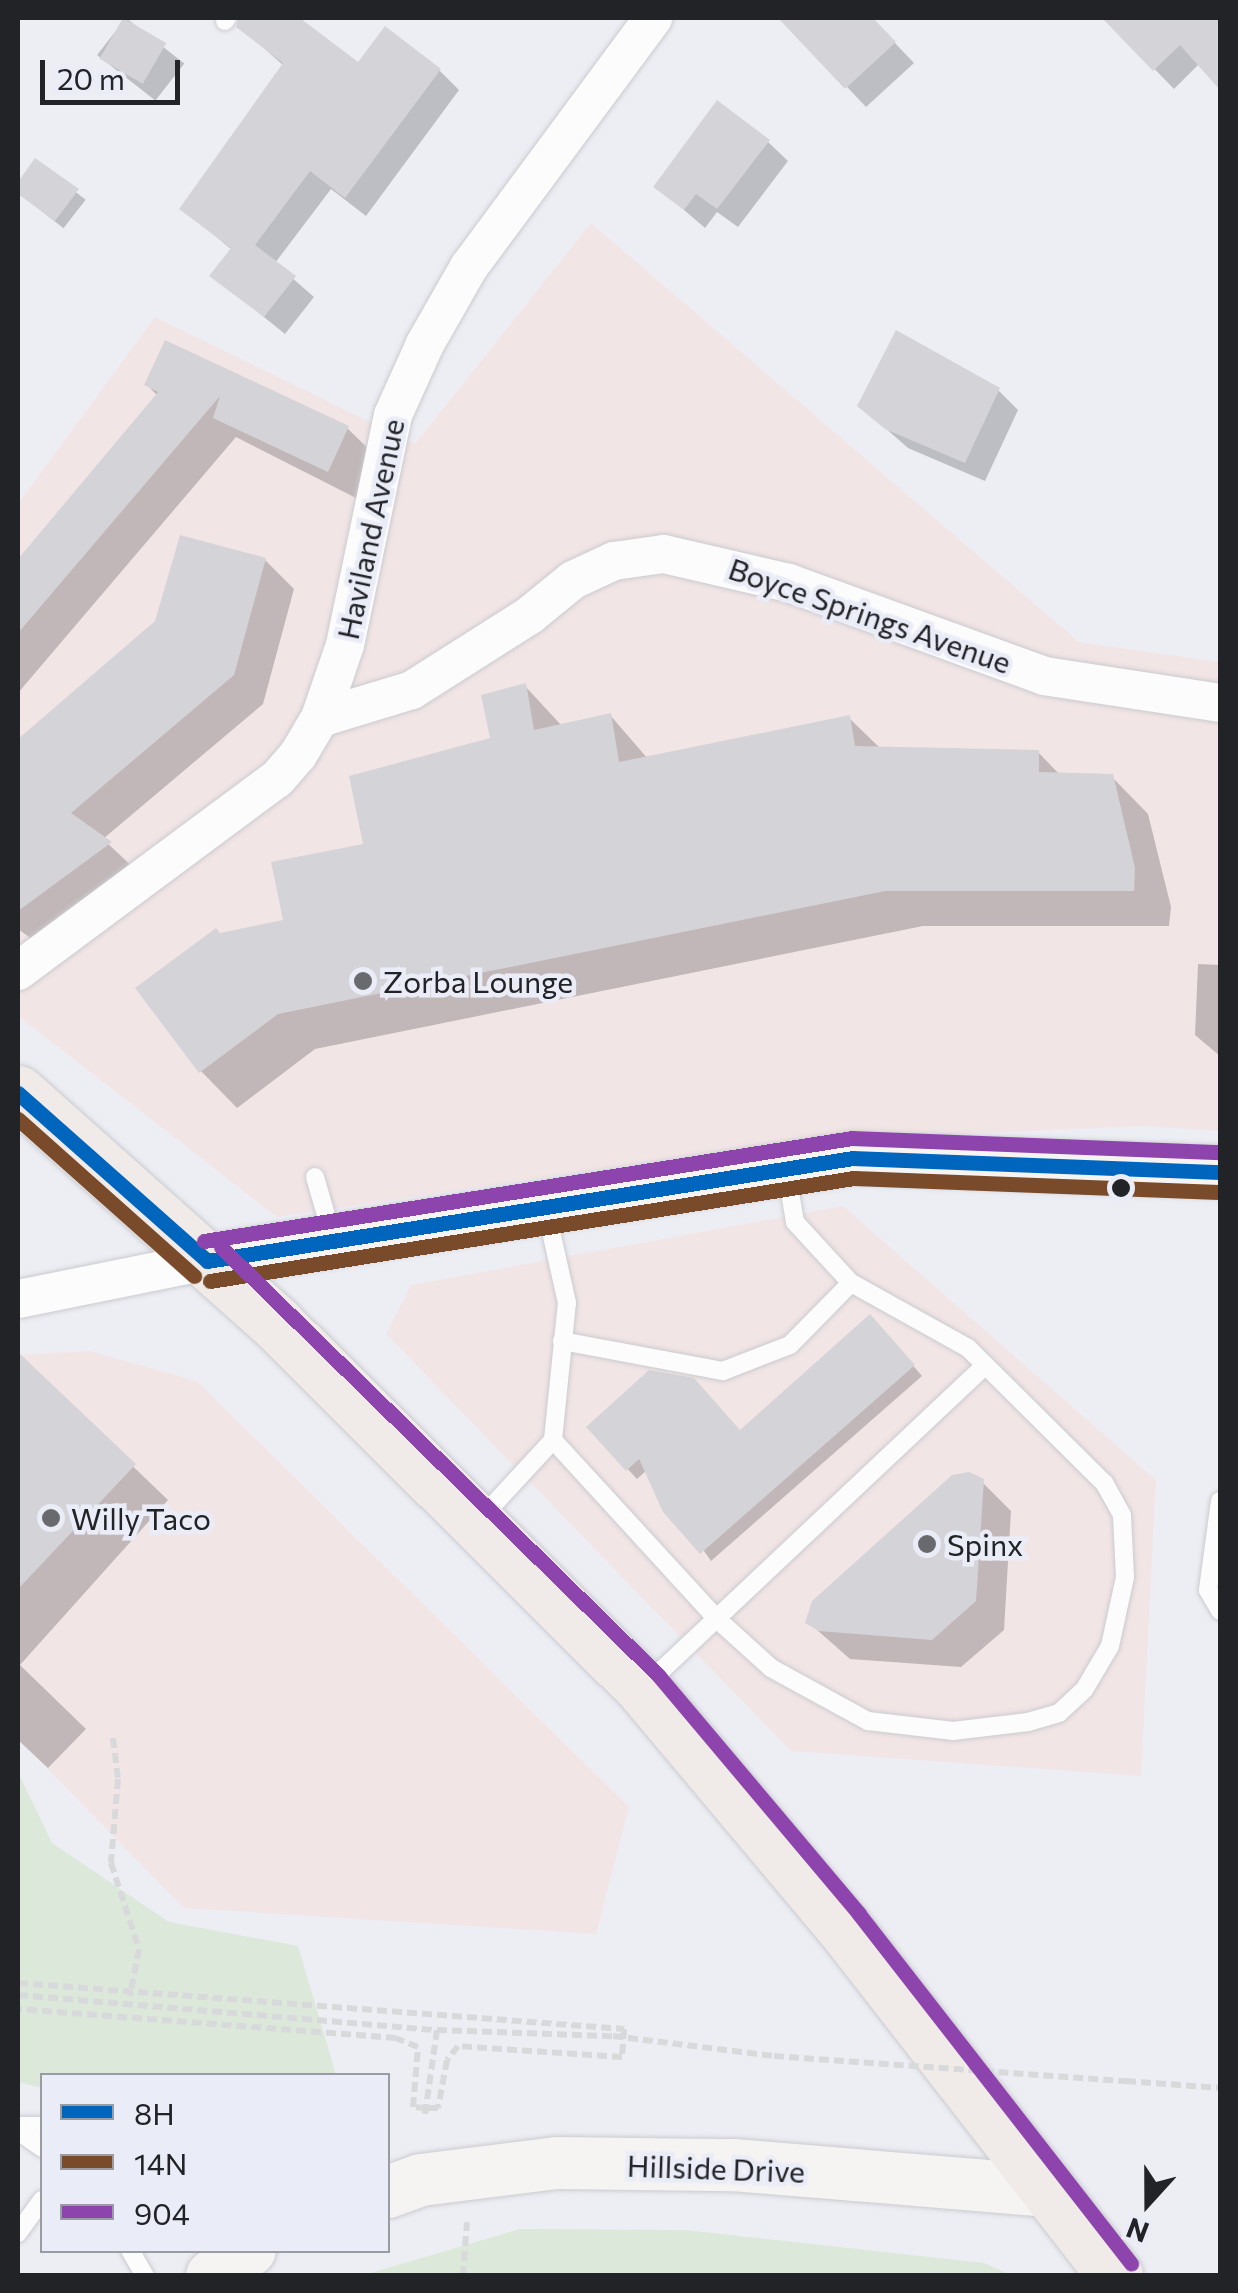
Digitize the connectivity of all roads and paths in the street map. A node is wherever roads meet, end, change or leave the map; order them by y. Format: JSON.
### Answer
{"nodes":[{"id":1,"x":652,"y":18,"type":"edge"},
{"id":2,"x":1220,"y":704,"type":"edge"},
{"id":3,"x":320,"y":718,"type":"junction"},
{"id":4,"x":18,"y":970,"type":"edge"},
{"id":5,"x":18,"y":1093,"type":"edge"},
{"id":6,"x":786,"y":1168,"type":"junction"},
{"id":7,"x":1220,"y":1172,"type":"edge"},
{"id":8,"x":315,"y":1177,"type":"dead end"},
{"id":9,"x":545,"y":1204,"type":"junction"},
{"id":10,"x":334,"y":1242,"type":"junction"},
{"id":11,"x":206,"y":1261,"type":"junction"},
{"id":12,"x":851,"y":1284,"type":"junction"},
{"id":13,"x":18,"y":1299,"type":"edge"},
{"id":14,"x":562,"y":1341,"type":"junction"},
{"id":15,"x":985,"y":1366,"type":"junction"},
{"id":16,"x":553,"y":1440,"type":"junction"},
{"id":17,"x":1220,"y":1501,"type":"edge"},
{"id":18,"x":478,"y":1521,"type":"junction"},
{"id":19,"x":1220,"y":1611,"type":"edge"},
{"id":20,"x":717,"y":1620,"type":"junction"},
{"id":21,"x":643,"y":1688,"type":"junction"},
{"id":22,"x":113,"y":1738,"type":"dead end"},
{"id":23,"x":18,"y":1984,"type":"edge"},
{"id":24,"x":18,"y":1995,"type":"edge"},
{"id":25,"x":129,"y":2002,"type":"junction"},
{"id":26,"x":18,"y":2008,"type":"edge"},
{"id":27,"x":437,"y":2030,"type":"junction"},
{"id":28,"x":623,"y":2038,"type":"junction"},
{"id":29,"x":1220,"y":2088,"type":"edge"},
{"id":30,"x":425,"y":2111,"type":"junction"},
{"id":31,"x":18,"y":2128,"type":"edge"},
{"id":32,"x":40,"y":2146,"type":"edge"},
{"id":33,"x":402,"y":2180,"type":"edge"},
{"id":34,"x":1046,"y":2191,"type":"junction"},
{"id":35,"x":40,"y":2203,"type":"edge"},
{"id":36,"x":468,"y":2220,"type":"dead end"},
{"id":37,"x":18,"y":2232,"type":"edge"},
{"id":38,"x":132,"y":2253,"type":"edge"},
{"id":39,"x":246,"y":2253,"type":"edge"},
{"id":40,"x":145,"y":2276,"type":"edge"},
{"id":41,"x":212,"y":2276,"type":"edge"},
{"id":42,"x":463,"y":2276,"type":"edge"},
{"id":43,"x":1115,"y":2276,"type":"edge"}],
"edges":[{"from":1,"to":3,"type":"street","name":"Haviland Avenue"},
{"from":2,"to":3,"type":"street","name":"Boyce Springs Avenue"},
{"from":3,"to":4,"type":"street","name":"Haviland Avenue"},
{"from":5,"to":11,"type":"main road"},
{"from":6,"to":7,"type":"street"},
{"from":6,"to":9,"type":"street"},
{"from":6,"to":12,"type":"lane"},
{"from":8,"to":10,"type":"lane"},
{"from":9,"to":10,"type":"street"},
{"from":9,"to":14,"type":"lane"},
{"from":10,"to":11,"type":"street"},
{"from":11,"to":13,"type":"street"},
{"from":11,"to":18,"type":"main road"},
{"from":12,"to":14,"type":"lane"},
{"from":12,"to":15,"type":"lane"},
{"from":14,"to":16,"type":"lane"},
{"from":15,"to":20,"type":"lane"},
{"from":15,"to":20,"type":"lane"},
{"from":16,"to":18,"type":"lane"},
{"from":16,"to":20,"type":"lane"},
{"from":17,"to":19,"type":"lane"},
{"from":18,"to":21,"type":"main road"},
{"from":20,"to":21,"type":"lane"},
{"from":21,"to":34,"type":"main road"},
{"from":22,"to":25,"type":"path"},
{"from":23,"to":28,"type":"path"},
{"from":24,"to":25,"type":"path"},
{"from":25,"to":27,"type":"path"},
{"from":26,"to":30,"type":"path"},
{"from":27,"to":28,"type":"path","bridge":true},
{"from":27,"to":30,"type":"path"},
{"from":28,"to":29,"type":"path","bridge":true},
{"from":28,"to":30,"type":"path"},
{"from":31,"to":32,"type":"lane"},
{"from":33,"to":34,"type":"street","name":"Hillside Drive"},
{"from":34,"to":43,"type":"main road"},
{"from":35,"to":37,"type":"lane"},
{"from":36,"to":42,"type":"path"},
{"from":38,"to":40,"type":"lane"},
{"from":39,"to":41,"type":"street"}]}
